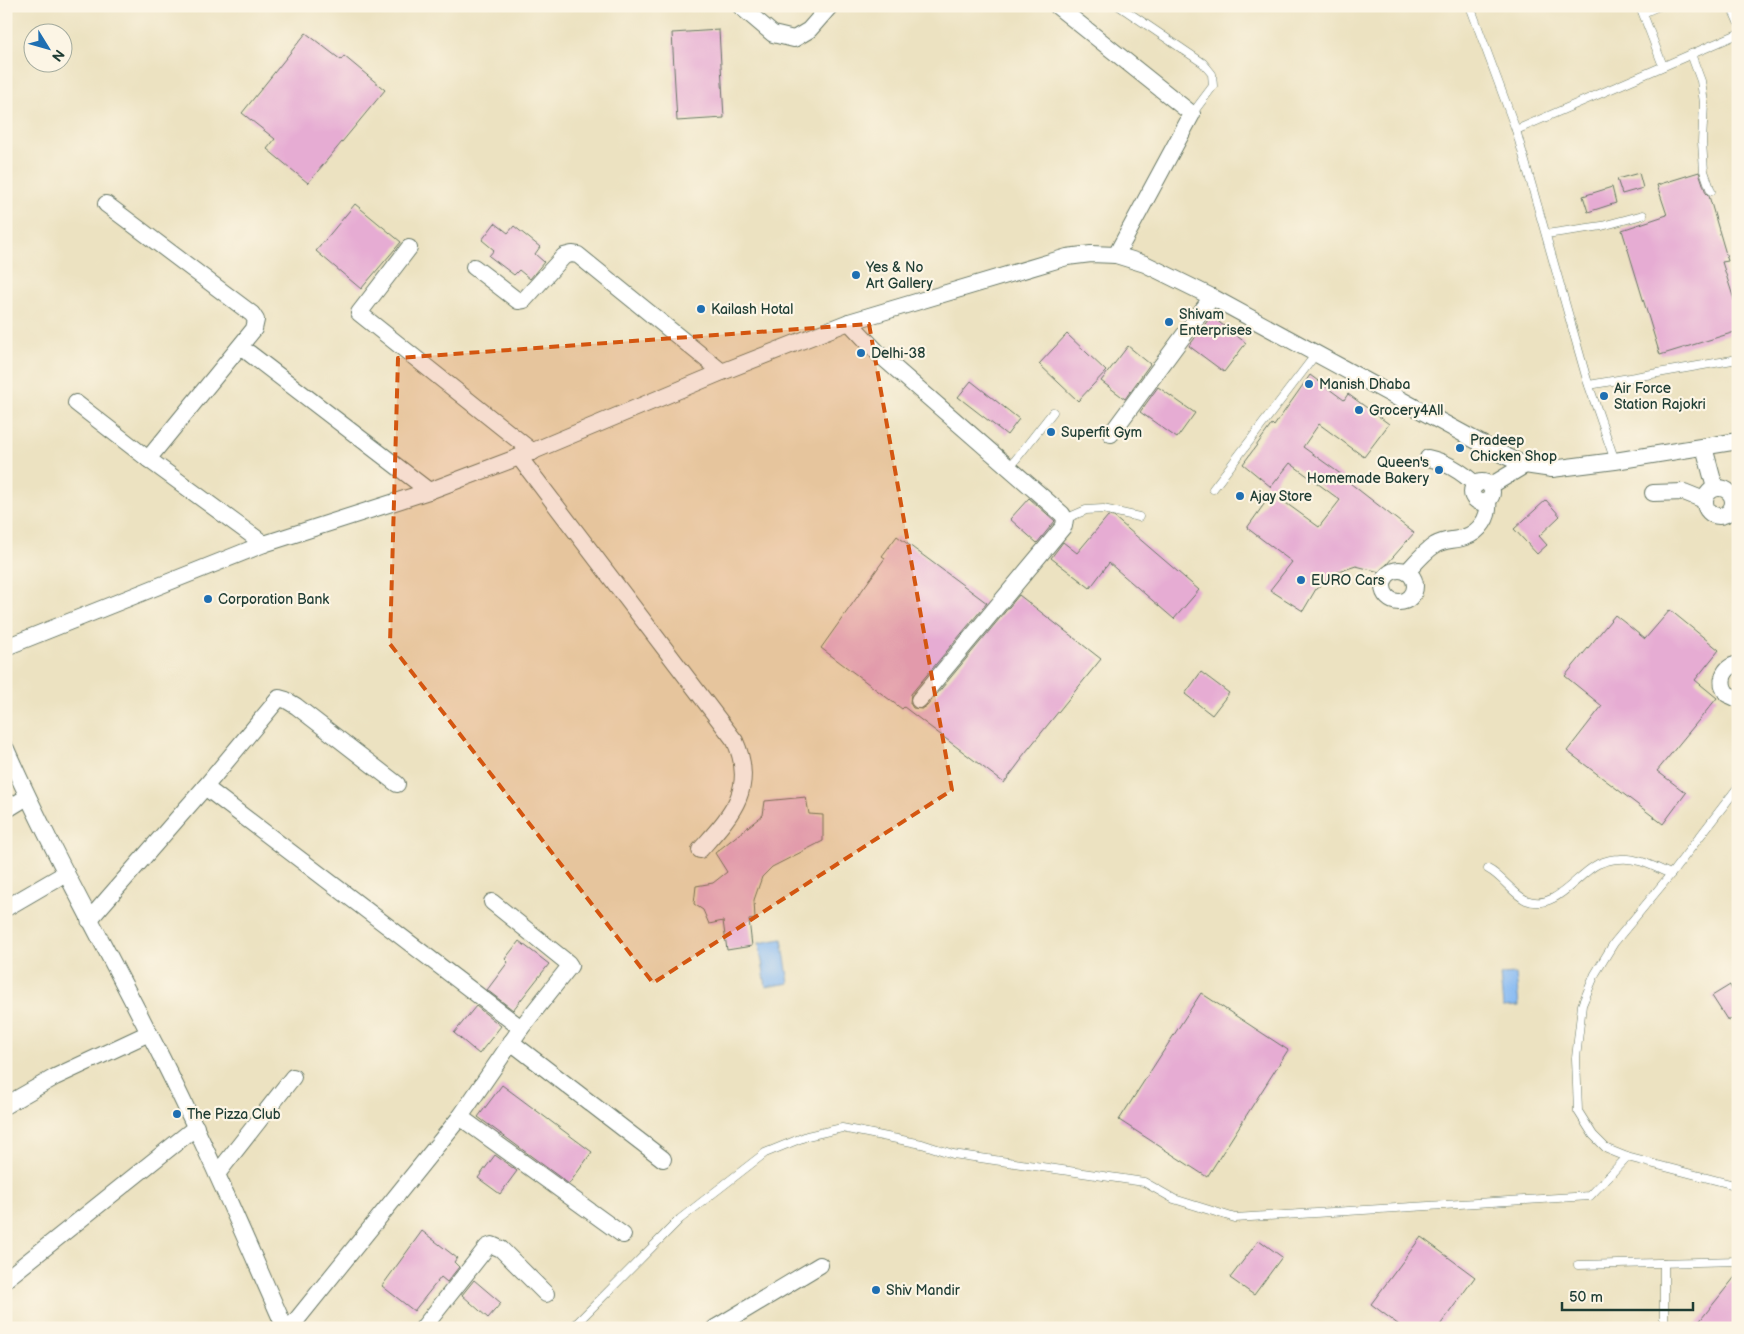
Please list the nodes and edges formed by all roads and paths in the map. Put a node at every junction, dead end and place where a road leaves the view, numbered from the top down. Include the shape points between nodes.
1 (740, 6) edge
2 (830, 6) edge
3 (1057, 6) edge
4 (1119, 6) edge
5 (1470, 6) edge
6 (1659, 6) edge
7 (1731, 6) edge
8 (1641, 10) edge
9 (1738, 22) edge
10 (1738, 34) edge
11 (1691, 54) junction
12 (1663, 66) junction
13 (1192, 114) junction
14 (1516, 130) junction
15 (1711, 191) dead end
16 (106, 204) dead end
17 (1643, 215) dead end
18 (1546, 234) junction
19 (409, 248) dead end
20 (1116, 255) junction
21 (474, 267) dead end
22 (1212, 297) junction
23 (849, 322) junction
24 (249, 353) dead end
25 (1316, 354) junction
26 (1738, 359) edge
27 (722, 372) junction
28 (1588, 384) junction
29 (76, 403) dead end
30 (1053, 412) dead end
31 (1111, 434) dead end
32 (1738, 442) edge
33 (1704, 447) junction
34 (526, 454) junction
35 (1428, 458) dead end
36 (148, 459) junction
37 (1615, 461) junction
38 (1525, 465) junction
39 (1009, 468) junction
40 (1213, 489) dead end
41 (429, 490) junction
42 (1484, 491) junction
43 (1653, 493) dead end
44 (1710, 494) junction
45 (1735, 497) edge
46 (1139, 516) dead end
47 (1065, 519) junction
48 (264, 544) junction
49 (1407, 572) dead end
50 (6, 648) edge
51 (1738, 664) edge
52 (1738, 699) edge
53 (919, 700) dead end
54 (6, 749) edge
55 (397, 784) dead end
56 (1738, 787) edge
57 (205, 788) junction
58 (27, 797) junction
59 (6, 810) edge
60 (700, 850) dead end
61 (1488, 869) dead end
62 (66, 873) junction
63 (1671, 874) junction
64 (492, 902) dead end
65 (6, 908) edge
66 (89, 920) junction
67 (521, 1028) junction
68 (149, 1033) junction
69 (512, 1042) junction
70 (293, 1078) dead end
71 (6, 1104) edge
72 (460, 1117) junction
73 (196, 1127) junction
74 (1626, 1157) junction
75 (663, 1159) dead end
76 (217, 1174) junction
77 (1738, 1186) edge
78 (623, 1235) dead end
79 (1738, 1261) edge
80 (1664, 1263) junction
81 (820, 1265) dead end
82 (1578, 1265) dead end
83 (6, 1279) edge
84 (546, 1294) dead end
85 (285, 1328) edge
86 (290, 1328) edge
87 (423, 1328) edge
88 (572, 1328) edge
89 (715, 1328) edge
90 (1664, 1328) edge

1 - 2 street via 774,34 794,39 809,30
3 - 13 street
4 - 13 lane via 1203,63 1212,74 1213,86
5 - 14 lane
6 - 8 lane
7 - 9 lane
8 - 12 lane
10 - 11 lane
11 - 12 lane
11 - 15 lane via 1704,103 1704,171
12 - 14 lane
13 - 20 street
14 - 18 lane
16 - 36 street via 256,320 254,329
17 - 18 lane via 1602,226
18 - 28 lane
19 - 34 street via 359,313
20 - 22 street via 1145,264
20 - 23 street via 1091,254 1067,258
21 - 27 street via 518,301 524,300 564,256 578,255
22 - 25 street
22 - 31 street
23 - 27 street
23 - 39 street via 880,355
24 - 41 street
25 - 38 street
25 - 40 lane
26 - 28 lane
27 - 34 street
28 - 37 lane
29 - 36 street
30 - 39 lane
32 - 33 street
33 - 37 street
33 - 44 street
34 - 41 street
34 - 60 street via 738,747 741,796 727,820
35 - 42 street via 1448,464
36 - 48 street
37 - 38 street via 1552,470
38 - 42 street
39 - 47 street
41 - 48 street
42 - 49 street via 1488,512 1480,527 1464,538 1436,544
43 - 44 street
44 - 45 street via 1722,487
44 - 45 street via 1704,505 1713,515 1722,516 1730,510
46 - 47 lane via 1103,509 1086,510
47 - 53 street via 1064,526
48 - 50 street
51 - 52 street via 1728,668 1722,683 1727,694
54 - 58 street
55 - 57 street via 296,706 279,698
56 - 63 lane
57 - 66 street
57 - 67 street
58 - 59 street
58 - 62 street
61 - 63 lane via 1518,895 1539,903 1550,900 1597,865 1609,861 1630,859
62 - 65 street
62 - 66 street
63 - 74 lane via 1614,943 1595,974 1582,1005 1576,1058 1578,1111 1593,1135 1607,1148
64 - 67 street via 570,966
66 - 68 street
67 - 69 street
68 - 71 street
68 - 73 street
69 - 72 street
69 - 75 street
70 - 76 street
72 - 78 street
72 - 86 street
73 - 76 street
73 - 83 street
74 - 77 lane
74 - 88 lane via 1590,1196 1235,1218 1174,1200 1144,1182 953,1154 922,1144 842,1128 807,1136 766,1154 680,1219
76 - 85 street
79 - 80 lane
80 - 82 lane
80 - 90 lane
81 - 89 street
84 - 87 street via 501,1249 492,1245 487,1247

